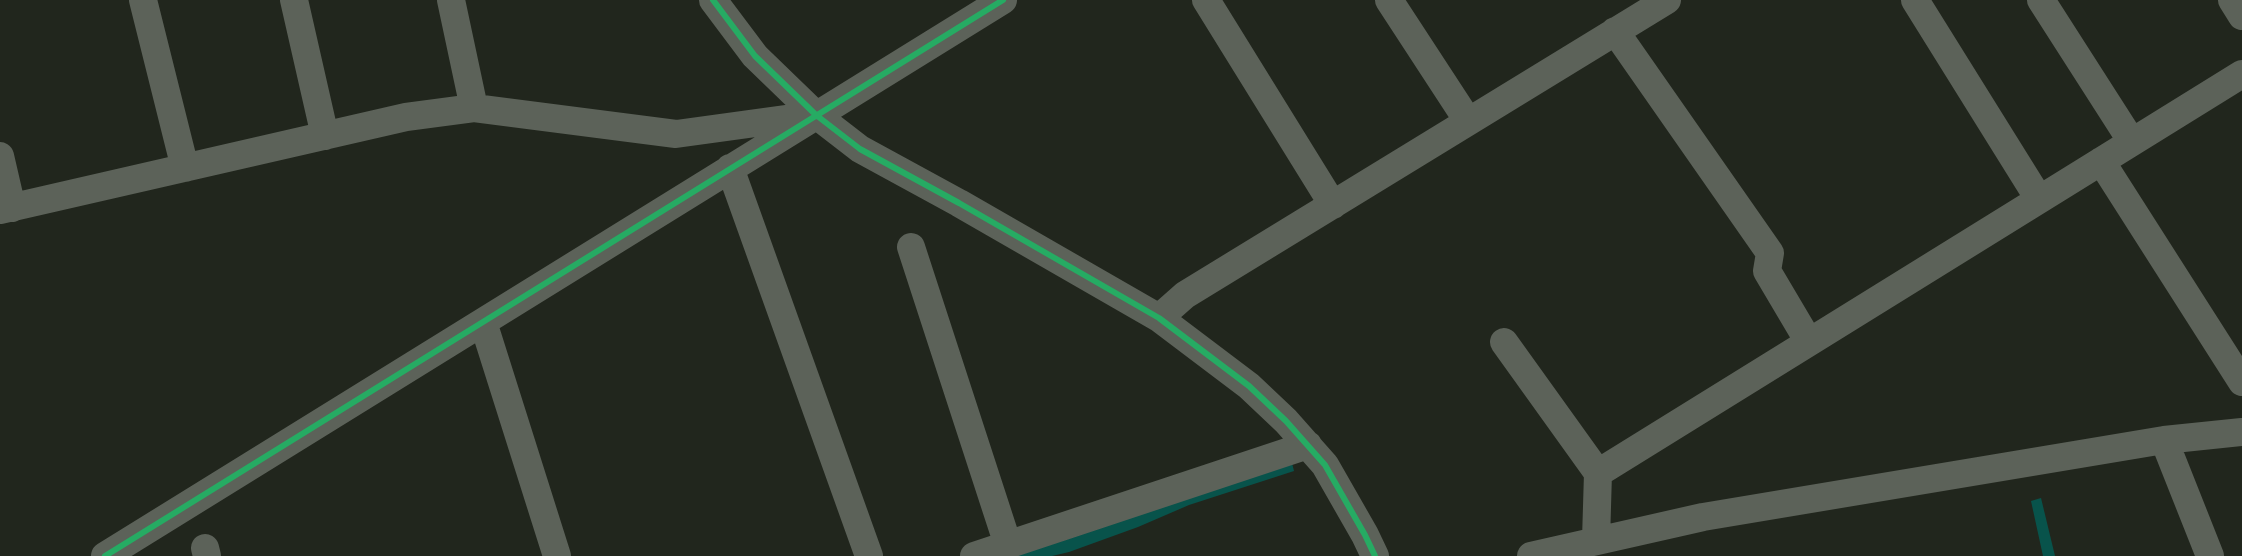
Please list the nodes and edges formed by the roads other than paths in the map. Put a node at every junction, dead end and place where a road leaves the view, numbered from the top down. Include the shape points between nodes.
1 (143, 0) edge
2 (294, 0) edge
3 (451, 0) edge
4 (713, 0) edge
5 (1206, 0) edge
6 (1389, 0) edge
7 (1667, 0) edge
8 (1915, 0) edge
9 (2041, 0) edge
10 (2232, 0) edge
11 (1000, 1) edge
12 (2242, 16) edge
13 (1615, 32) junction
14 (2242, 74) edge
15 (474, 108) junction
16 (816, 115) junction
17 (1468, 121) junction
18 (325, 136) junction
19 (2132, 142) junction
20 (0, 156) edge
21 (2101, 161) junction
22 (184, 168) junction
23 (730, 168) junction
24 (2039, 199) junction
25 (1333, 205) junction
26 (6, 209) edge
27 (911, 248) dead end
28 (1158, 318) junction
29 (483, 322) junction
30 (1504, 342) dead end
31 (1809, 342) junction
32 (2242, 382) edge
33 (2242, 432) edge
34 (2164, 440) junction
35 (1308, 445) junction
36 (1598, 472) junction
37 (1596, 540) junction
38 (1008, 545) junction
39 (2207, 549) edge
40 (105, 556) edge
41 (557, 556) edge
42 (869, 556) edge
43 (974, 556) edge
44 (1375, 556) edge
45 (1531, 556) edge

1 - 22 street
2 - 18 street
3 - 15 street
4 - 16 street via 755,56
5 - 25 street
6 - 17 street
7 - 13 street
8 - 24 street
9 - 19 street
10 - 12 street
11 - 16 street
13 - 17 street
13 - 31 street via 1770,253 1767,271
14 - 19 street
15 - 16 street via 676,134
15 - 18 street via 406,117
16 - 23 street
16 - 28 street via 860,149
17 - 25 street
18 - 22 street
19 - 21 street
20 - 26 street
21 - 24 street
21 - 32 street
22 - 26 street
23 - 29 street
23 - 42 street
24 - 31 street
25 - 28 street via 1185,295
27 - 38 street
28 - 35 street via 1249,386
29 - 40 street
29 - 41 street
30 - 36 street
31 - 36 street
33 - 34 street
34 - 37 street via 1703,517
34 - 39 street
35 - 38 street
35 - 44 street via 1325,465
36 - 37 street
37 - 45 street
38 - 43 street

